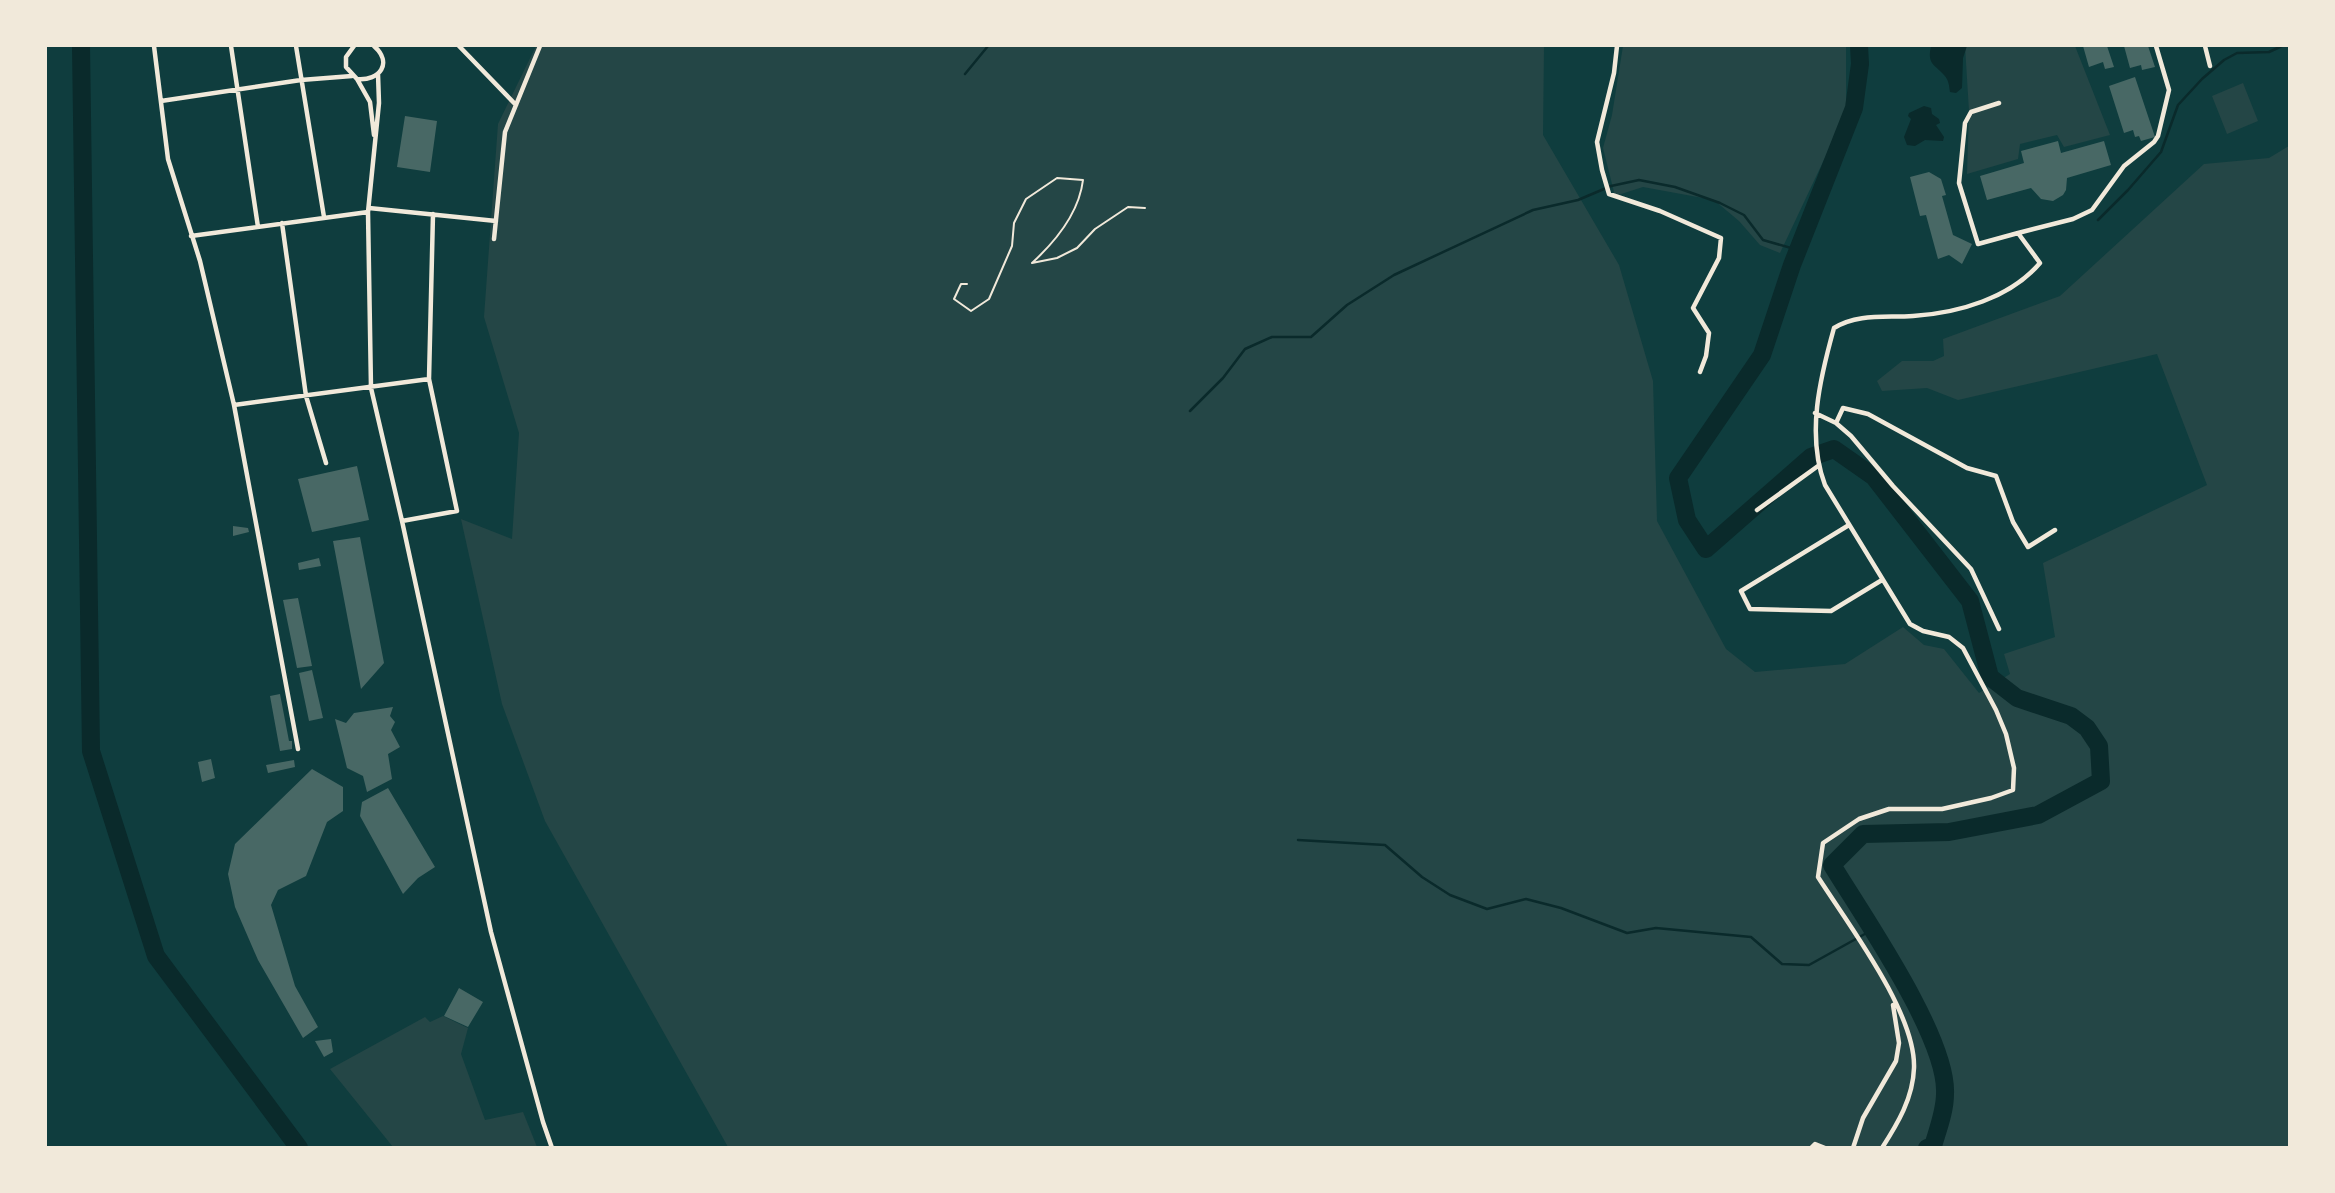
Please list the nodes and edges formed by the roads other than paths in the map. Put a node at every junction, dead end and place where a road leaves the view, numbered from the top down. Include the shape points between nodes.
1 (154, 46) edge
2 (231, 46) edge
3 (296, 46) edge
4 (346, 46) edge
5 (354, 46) edge
6 (374, 46) edge
7 (458, 46) edge
8 (540, 46) edge
9 (1616, 46) edge
10 (2156, 46) edge
11 (2205, 46) edge
12 (347, 52) junction
13 (2210, 66) dead end
14 (379, 74) junction
15 (354, 78) junction
16 (301, 80) junction
17 (238, 90) junction
18 (160, 101) junction
19 (1999, 103) dead end
20 (516, 105) junction
21 (374, 143) junction
22 (368, 210) junction
23 (433, 214) junction
24 (324, 217) junction
25 (496, 221) junction
26 (282, 223) junction
27 (258, 227) junction
28 (2018, 233) junction
29 (191, 236) junction
30 (494, 239) dead end
31 (1700, 372) dead end
32 (429, 379) junction
33 (371, 388) junction
34 (306, 396) junction
35 (234, 405) junction
36 (1815, 413) junction
37 (1836, 423) junction
38 (326, 463) dead end
39 (1818, 466) junction
40 (1757, 510) dead end
41 (402, 521) junction
42 (1849, 525) junction
43 (2055, 530) dead end
44 (1882, 580) junction
45 (2000, 629) dead end
46 (298, 749) dead end
47 (1890, 994) junction
48 (552, 1147) edge
49 (1811, 1147) edge
50 (1825, 1147) edge
51 (1853, 1147) edge
52 (1882, 1147) edge

1 - 18 street
2 - 17 street
3 - 16 street
4 - 12 street
5 - 12 street
6 - 14 street via 383,57
7 - 20 street
8 - 20 street
9 - 31 street via 1597,142 1609,194 1721,238 1719,258 1693,308 1709,333
10 - 28 street via 2169,90 2154,142 2124,166 2092,210
11 - 13 street
12 - 15 street via 346,67
14 - 15 street via 368,80
14 - 21 street
15 - 16 street
15 - 21 street via 370,102
16 - 17 street
16 - 24 street
17 - 18 street
17 - 27 street
18 - 29 street via 168,159
19 - 28 street via 1971,112 1965,123 1959,183 1978,244
20 - 25 street via 505,132
21 - 22 street
22 - 23 street
22 - 24 street
22 - 33 street
23 - 25 street
23 - 32 street
24 - 26 street
25 - 30 street
26 - 27 street
26 - 34 street
27 - 29 street
28 - 36 street via 2040,263 2028,277 1992,299 1915,316 1862,317 1834,328
29 - 35 street
32 - 33 street
32 - 41 street via 457,511
33 - 34 street
33 - 41 street
34 - 35 street
34 - 38 street
35 - 46 street
36 - 37 street
36 - 39 street
37 - 43 street via 1843,408 1868,414 1967,468 1996,476 2004,503 2028,547
37 - 45 street via 1970,569
39 - 40 street
39 - 42 street
41 - 48 street via 491,932
42 - 44 street
42 - 44 street via 1741,592 1750,609 1831,611
44 - 47 street via 1910,624 1950,637 1963,648 1996,710 2014,768 2013,790 1942,809 1889,809 1859,819 1823,843 1818,877 1880,971
47 - 51 street via 1899,1043 1896,1061 1863,1118
47 - 52 street via 1912,1043 1914,1067 1904,1113
49 - 50 street

